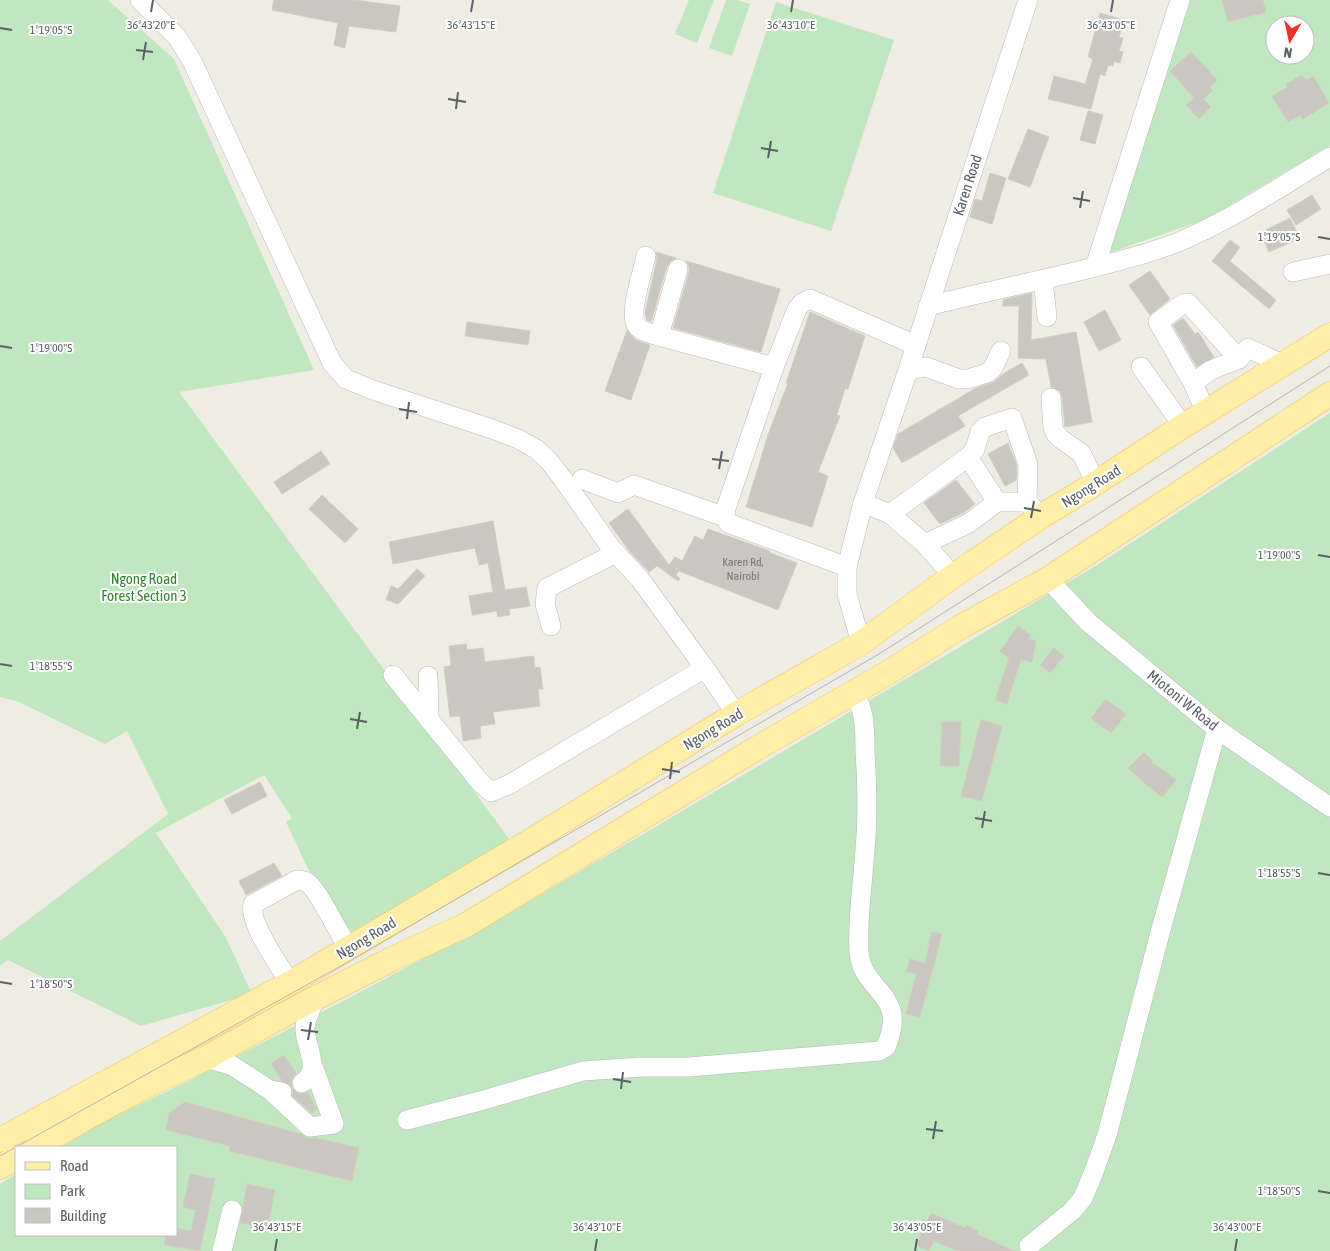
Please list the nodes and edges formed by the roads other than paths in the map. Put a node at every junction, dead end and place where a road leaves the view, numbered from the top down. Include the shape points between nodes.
1 (140, 0) edge
2 (1028, 0) edge
3 (1180, 0) edge
4 (1330, 157) edge
5 (646, 256) dead end
6 (1330, 264) edge
7 (1095, 267) junction
8 (678, 269) dead end
9 (1293, 272) dead end
10 (1043, 280) junction
11 (928, 306) junction
12 (1047, 317) dead end
13 (1330, 335) edge
14 (659, 336) junction
15 (916, 346) junction
16 (1001, 351) dead end
17 (1239, 358) junction
18 (1284, 365) junction
19 (774, 367) junction
20 (1141, 367) dead end
21 (908, 370) junction
22 (1193, 384) junction
23 (1330, 394) edge
24 (1051, 398) dead end
25 (1206, 413) junction
26 (1183, 426) junction
27 (968, 457) junction
28 (582, 479) dead end
29 (1096, 483) junction
30 (997, 502) junction
31 (863, 503) junction
32 (1034, 509) junction
33 (890, 514) junction
34 (725, 517) junction
35 (925, 544) junction
36 (616, 553) junction
37 (847, 567) junction
38 (952, 576) junction
39 (1048, 579) junction
40 (551, 626) dead end
41 (861, 643) junction
42 (705, 668) junction
43 (393, 675) dead end
44 (428, 676) dead end
45 (856, 691) junction
46 (736, 714) junction
47 (429, 718) junction
48 (1218, 729) junction
49 (1330, 807) edge
50 (532, 840) junction
51 (558, 870) junction
52 (348, 948) junction
53 (290, 983) junction
54 (315, 999) junction
55 (206, 1058) junction
56 (313, 1066) junction
57 (287, 1088) junction
58 (407, 1120) dead end
59 (0, 1140) edge
60 (37, 1146) edge
61 (15, 1159) edge
62 (0, 1167) edge
63 (232, 1210) dead end
64 (1029, 1246) dead end
65 (222, 1251) edge

1 - 36 street via 177,37 192,61 332,363 346,379 492,429 536,449 563,479
2 - 11 street, Karen Road
3 - 7 street
4 - 7 street via 1218,223 1178,242 1144,255
5 - 14 street via 634,318 635,324 643,331
6 - 9 street
7 - 10 street
8 - 14 street
10 - 11 street
10 - 12 street
11 - 15 street, Karen Road
13 - 18 main road, Ngong Road
14 - 19 street
15 - 19 street via 810,299 796,309
15 - 21 street, Karen Road
16 - 21 street via 993,368 968,380 926,367
17 - 18 street via 1248,348
17 - 22 street via 1211,370
17 - 22 street via 1188,303 1184,303 1158,322
18 - 25 main road, Ngong Road
19 - 34 street
20 - 26 street
21 - 31 street, Karen Road
22 - 25 street
23 - 39 main road, Ngong Road
24 - 29 street via 1056,434 1081,453
25 - 26 main road, Ngong Road
26 - 29 main road, Ngong Road
27 - 30 street
27 - 32 street via 977,445 980,432 1012,418 1028,464
27 - 33 street
28 - 34 street via 618,492 634,486
29 - 32 main road, Ngong Road
30 - 32 street
30 - 35 street via 969,523
31 - 33 street
31 - 37 street, Karen Road
32 - 38 main road, Ngong Road
33 - 35 street
34 - 37 street via 728,523
35 - 38 street
36 - 40 street via 547,588 545,604
36 - 42 street via 640,579
37 - 41 street, Karen Road via 847,594
38 - 41 main road, Ngong Road
39 - 45 main road, Ngong Road via 962,626
39 - 48 street, Miotoni W Road via 1088,622
41 - 46 main road, Ngong Road
42 - 46 street
42 - 47 street via 510,784 491,792
43 - 47 street
44 - 47 street
45 - 51 main road, Ngong Road
45 - 58 street via 864,718 867,784 860,962 892,1012 886,1048 736,1064 582,1071
46 - 50 main road, Ngong Road
48 - 49 street, Miotoni W Road
48 - 64 street via 1107,1135 1093,1174 1083,1198 1072,1211
50 - 51 main road via 531,853 536,862 543,868
50 - 52 main road, Ngong Road
51 - 54 main road, Ngong Road via 466,925
52 - 53 main road, Ngong Road
52 - 53 street via 317,895 302,880 253,904 253,916 260,931
53 - 59 main road, Ngong Road
54 - 55 main road, Ngong Road
54 - 56 street via 305,1028
55 - 57 street
55 - 60 main road, Ngong Road via 152,1083
56 - 57 street via 306,1081
56 - 57 street via 334,1124 310,1127
61 - 62 main road
63 - 65 street

